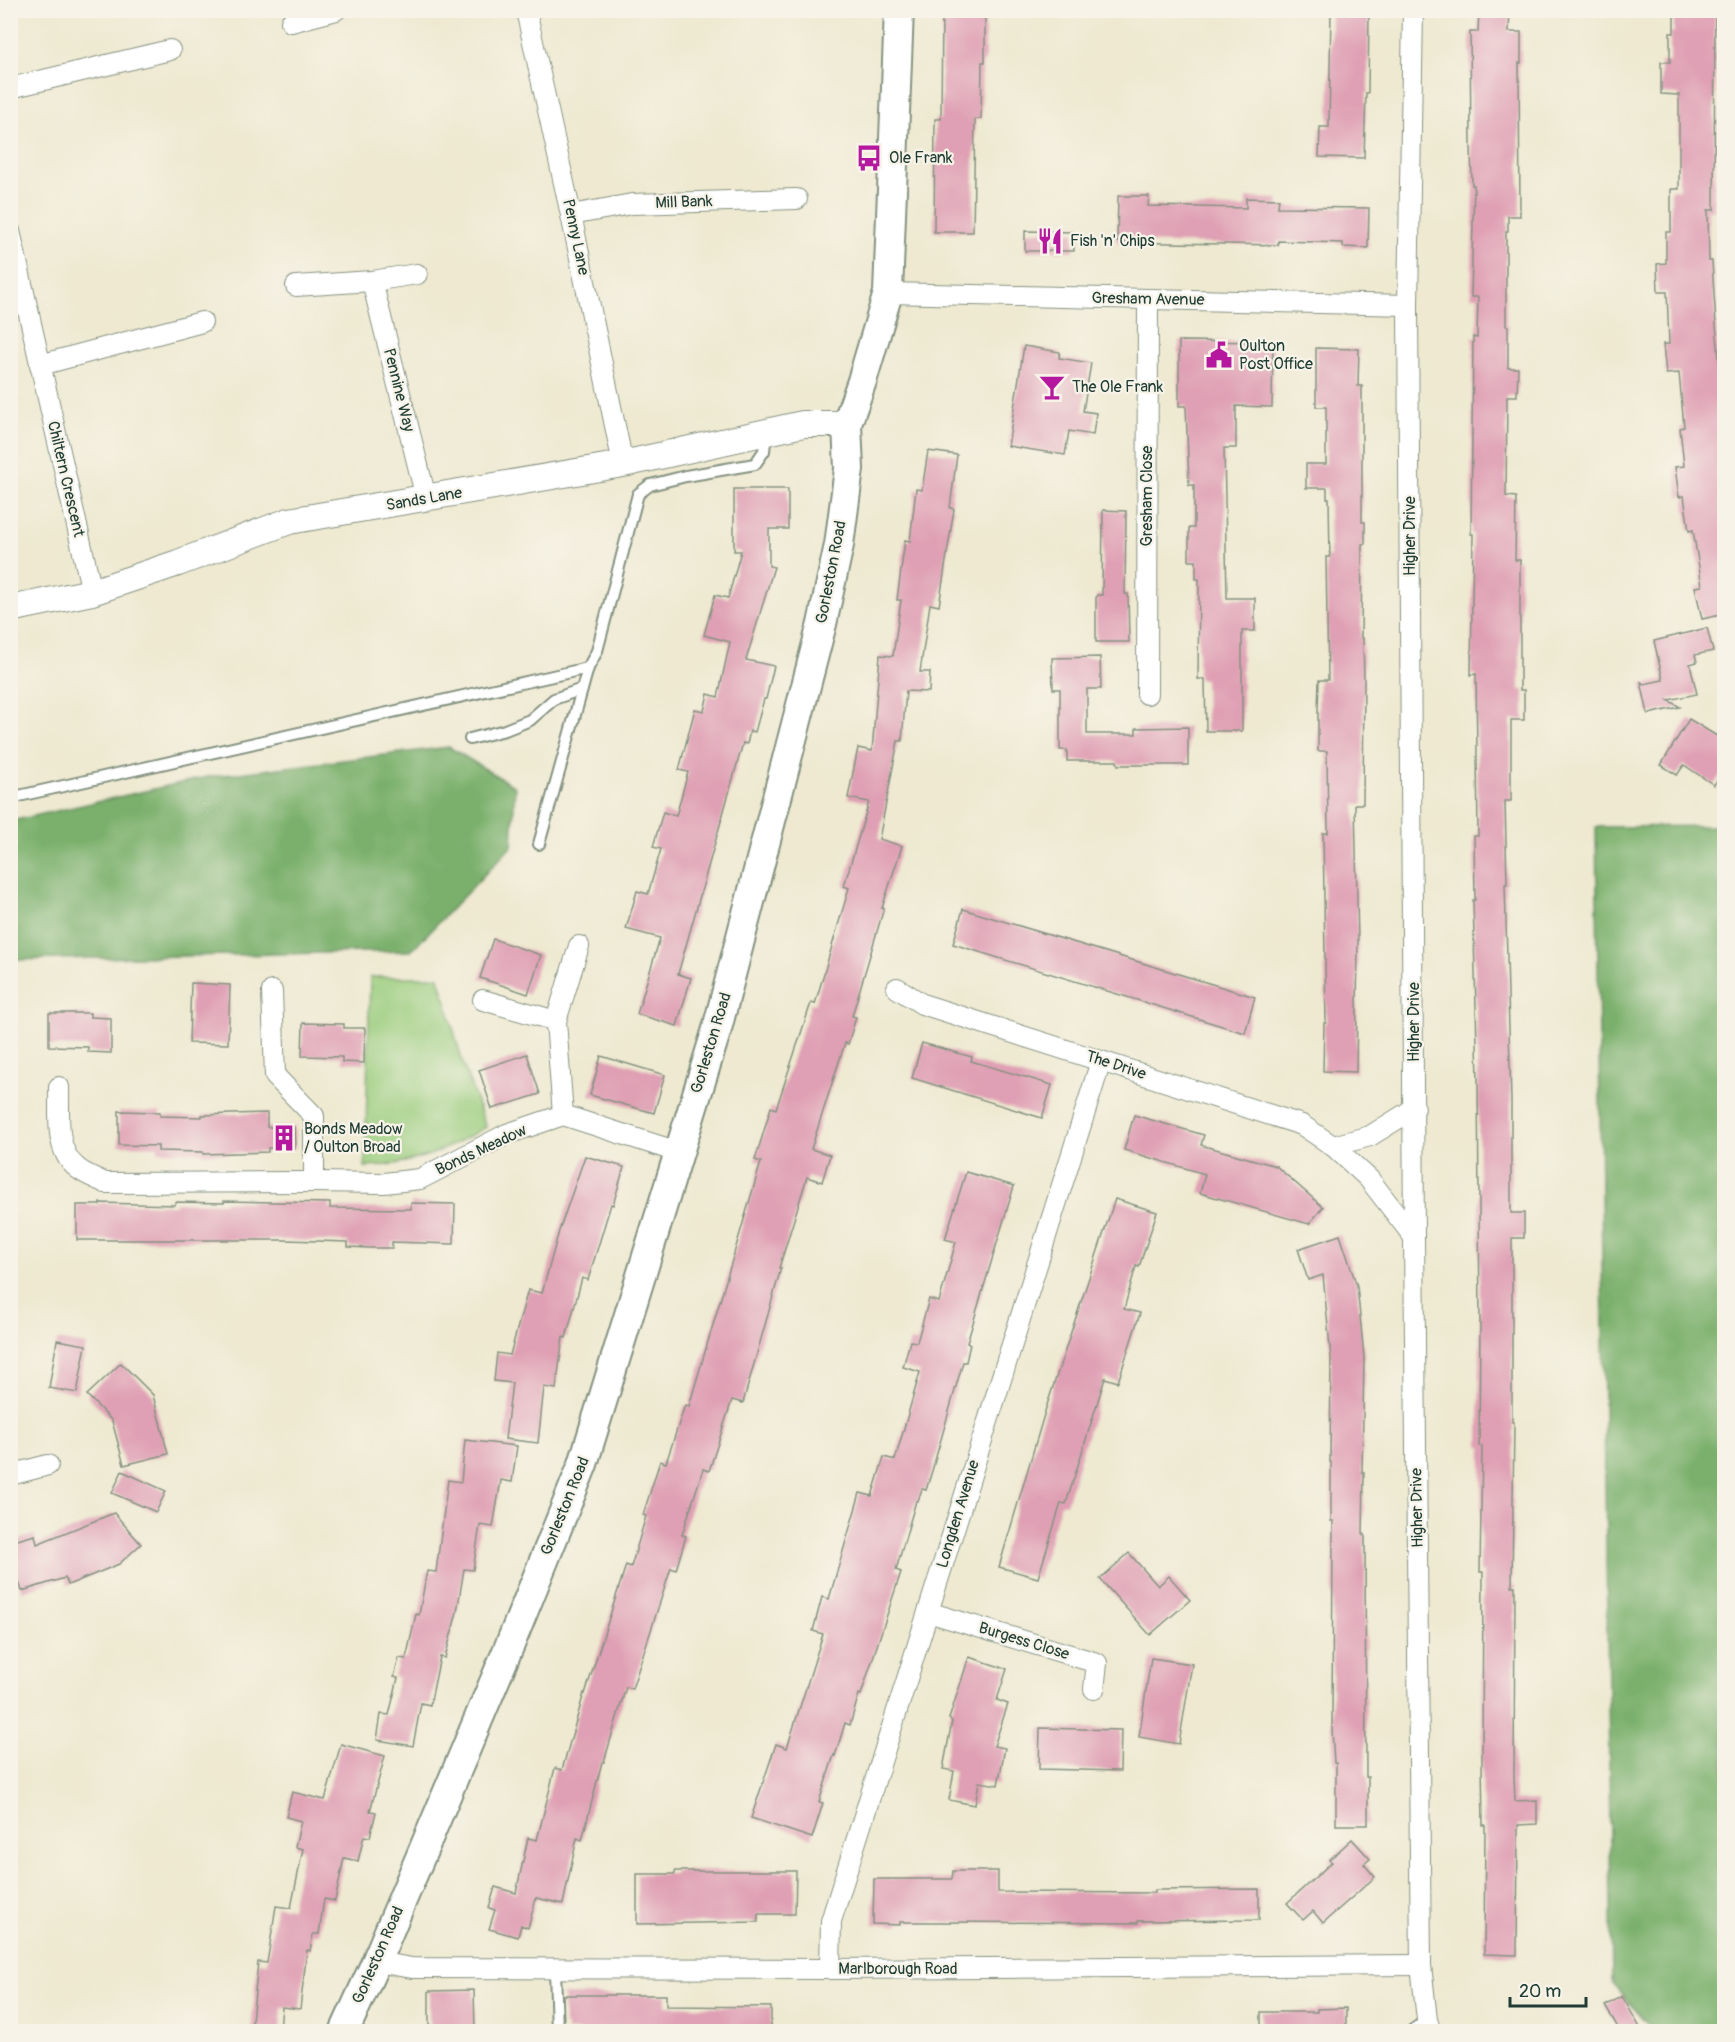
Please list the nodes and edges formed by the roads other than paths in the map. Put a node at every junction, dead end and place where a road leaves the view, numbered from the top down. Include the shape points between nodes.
1 (336, 10) edge
2 (526, 10) edge
3 (899, 10) edge
4 (1413, 10) edge
5 (291, 22) dead end
6 (170, 50) dead end
7 (10, 88) edge
8 (797, 199) dead end
9 (571, 215) junction
10 (10, 231) edge
11 (417, 274) dead end
12 (372, 281) junction
13 (296, 286) dead end
14 (888, 293) junction
15 (1148, 299) junction
16 (1408, 304) junction
17 (202, 322) dead end
18 (40, 365) junction
19 (847, 424) junction
20 (766, 432) junction
21 (623, 464) junction
22 (426, 498) junction
23 (92, 592) junction
24 (10, 609) edge
25 (588, 668) junction
26 (582, 688) junction
27 (1147, 694) dead end
28 (470, 739) dead end
29 (10, 798) edge
30 (539, 844) dead end
31 (579, 946) dead end
32 (897, 988) dead end
33 (272, 991) dead end
34 (483, 1000) dead end
35 (556, 1021) junction
36 (1101, 1061) junction
37 (59, 1087) dead end
38 (1415, 1108) junction
39 (563, 1115) junction
40 (1333, 1146) junction
41 (678, 1152) junction
42 (314, 1182) junction
43 (1414, 1237) junction
44 (48, 1465) dead end
45 (10, 1475) edge
46 (928, 1612) junction
47 (1094, 1689) dead end
48 (376, 1962) junction
49 (1421, 1965) junction
50 (555, 1968) junction
51 (830, 1969) junction
52 (1429, 2026) edge
53 (344, 2031) edge
54 (557, 2031) edge
55 (1410, 2031) edge

1 - 5 street
2 - 9 street, Penny Lane
3 - 14 main road, Gorleston Road
4 - 16 street, Higher Drive
6 - 7 street
8 - 9 street, Mill Bank via 632,204
9 - 21 street, Penny Lane
10 - 18 street, Chiltern Crescent
11 - 12 street
12 - 13 street
12 - 22 street, Pennine Way
14 - 15 street, Gresham Avenue
14 - 19 main road, Gorleston Road
15 - 16 street, Gresham Avenue
15 - 27 street, Gresham Close
16 - 38 street, Higher Drive
17 - 18 street
18 - 23 street, Chiltern Crescent
19 - 20 street, Sands Lane via 803,424
19 - 41 main road, Gorleston Road via 847,480 839,544 822,624 717,1029
20 - 21 street, Sands Lane
20 - 25 lane via 764,451 756,464 668,480 650,485 638,494 597,651
21 - 22 street, Sands Lane
22 - 23 street, Sands Lane via 289,521
23 - 24 street, Sands Lane
25 - 26 lane
25 - 29 lane
26 - 28 lane via 554,699 530,720
26 - 30 lane
31 - 35 street
32 - 36 street, The Drive via 922,1004
33 - 42 street via 275,1076 314,1116
34 - 35 street
35 - 39 street
36 - 40 street, The Drive via 1302,1125
36 - 46 street, Longden Avenue
37 - 42 street, Bonds Meadow via 64,1151 75,1167 105,1183
38 - 40 street via 1370,1136
38 - 43 street, Higher Drive
39 - 41 street
39 - 42 street, Bonds Meadow via 507,1134 420,1179
40 - 43 street, The Drive via 1369,1179
41 - 48 main road, Gorleston Road via 583,1464
43 - 49 street, Higher Drive
44 - 45 street
46 - 47 street, Burgess Close via 1097,1663
46 - 51 street, Longden Avenue via 831,1921
48 - 50 street, Marlborough Road via 412,1968
48 - 53 main road, Gorleston Road
49 - 51 street, Marlborough Road
49 - 52 street, Higher Drive
50 - 51 street, Marlborough Road
50 - 54 lane
52 - 55 lane

